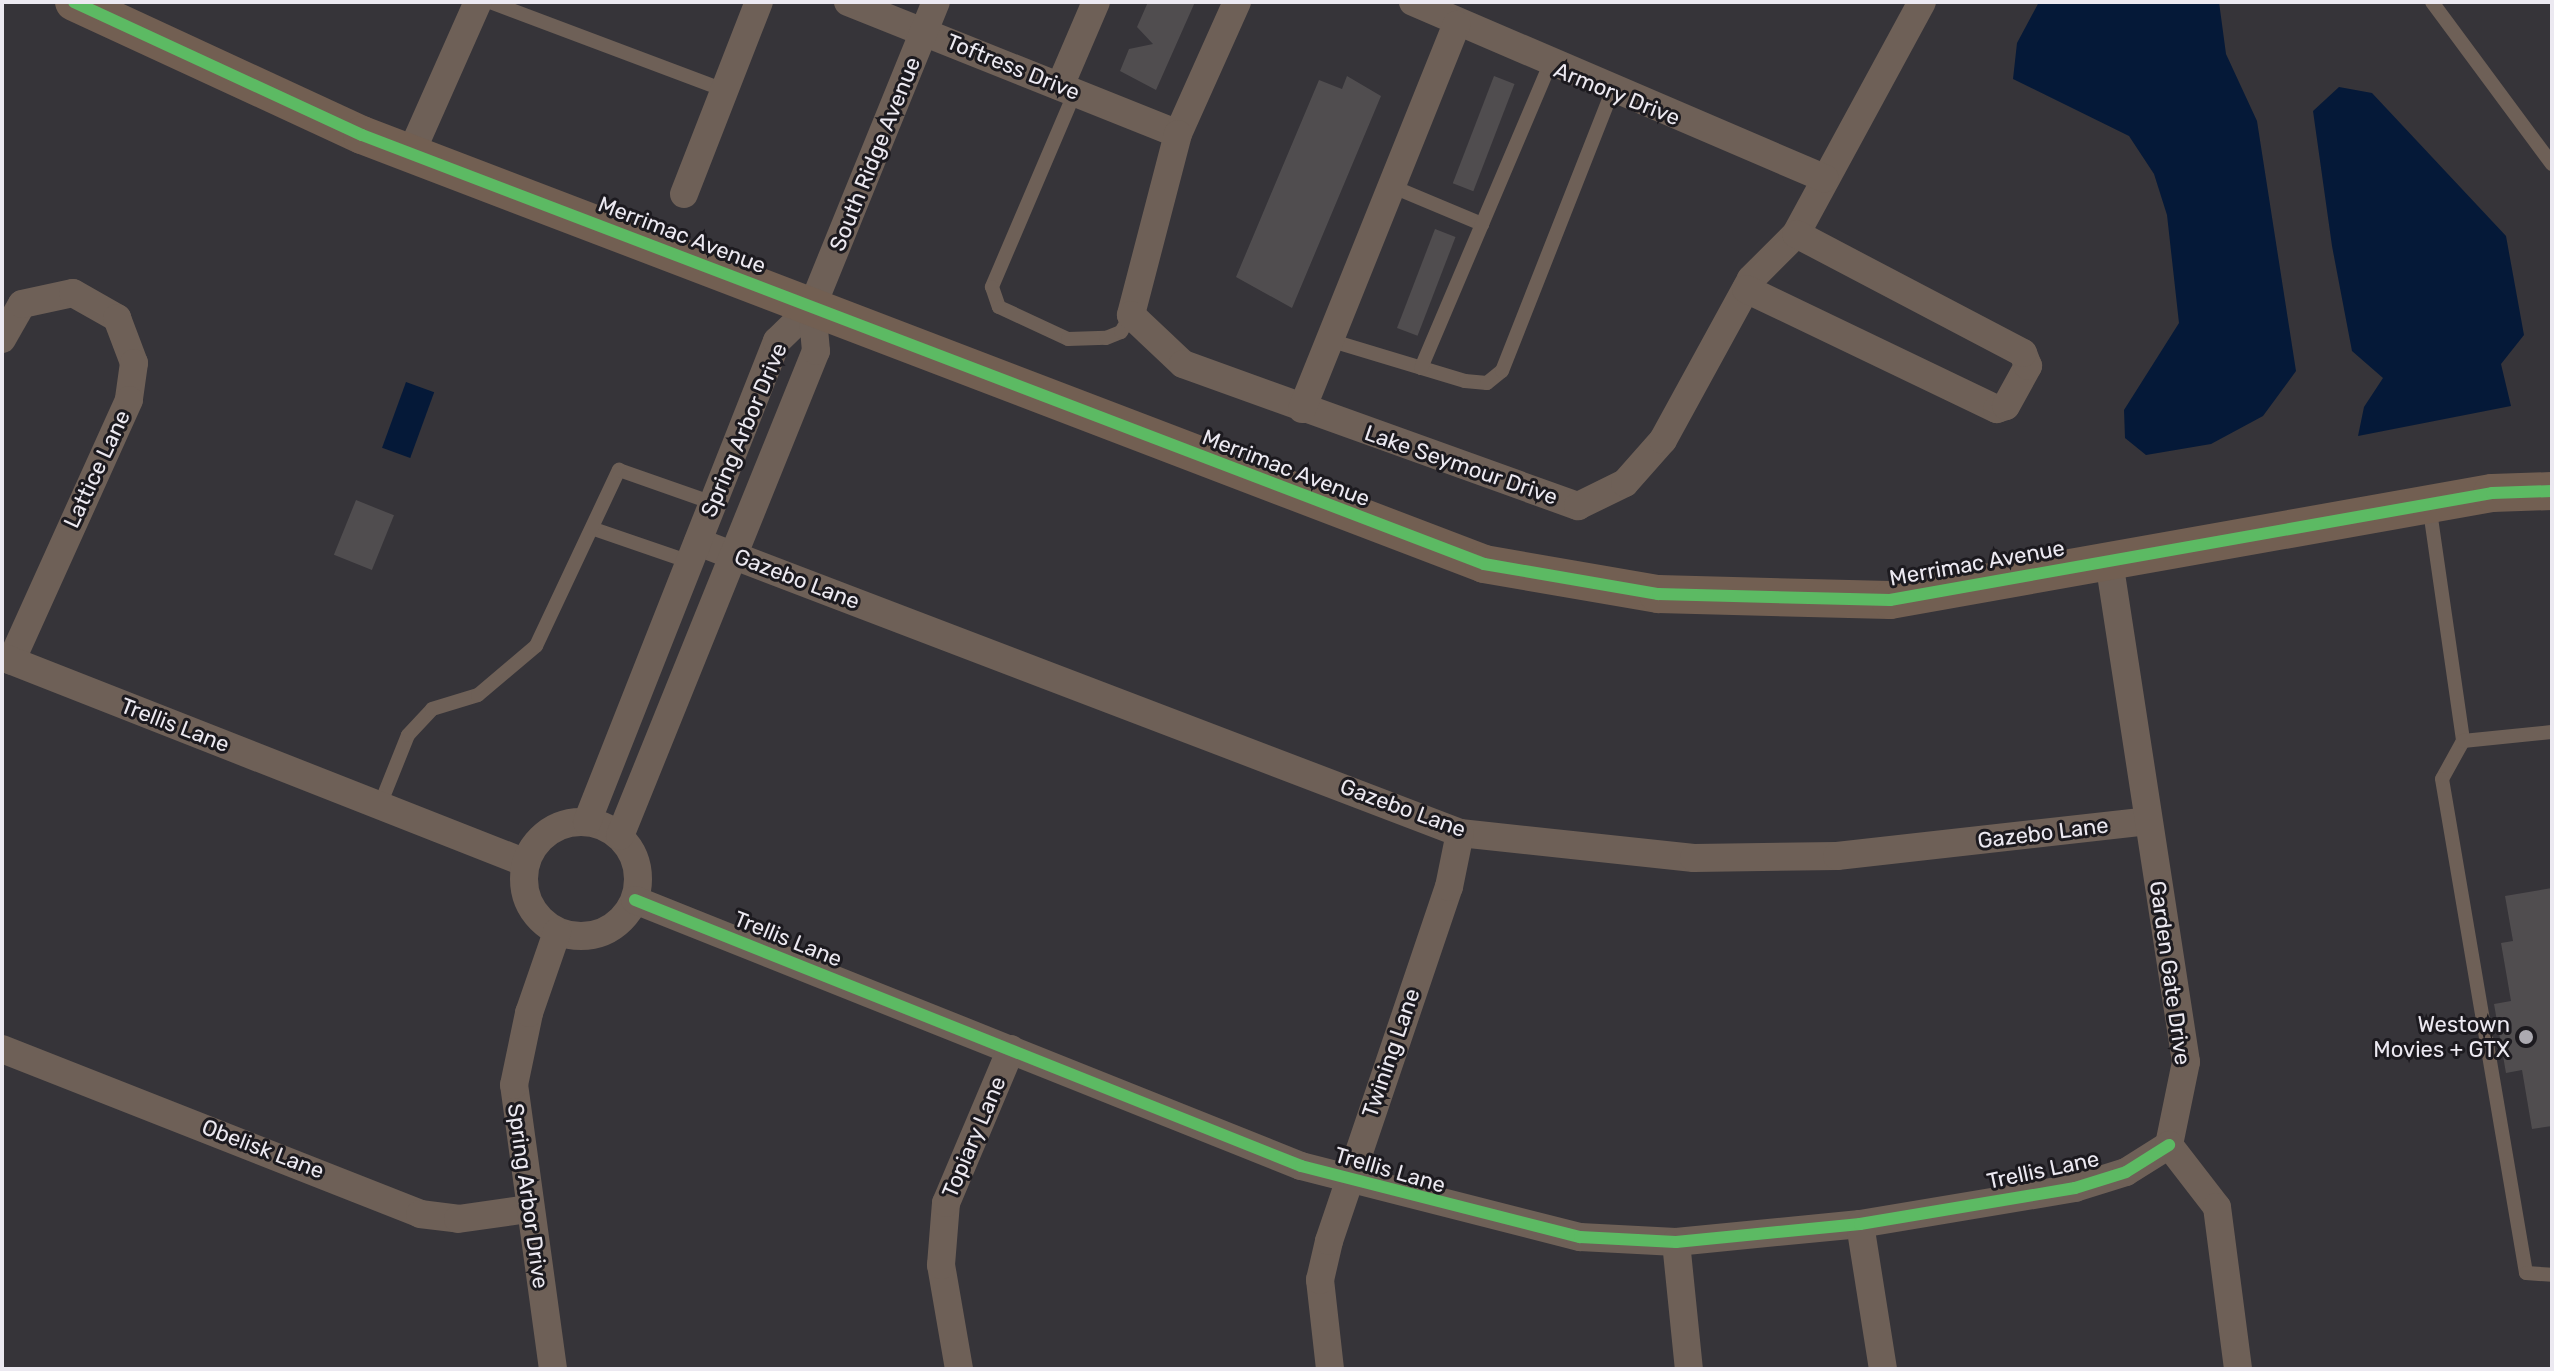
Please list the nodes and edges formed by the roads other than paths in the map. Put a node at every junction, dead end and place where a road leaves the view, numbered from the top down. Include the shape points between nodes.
1 (74, 2) edge
2 (478, 2) edge
3 (490, 2) edge
4 (759, 2) edge
5 (848, 2) edge
6 (936, 2) edge
7 (1096, 2) edge
8 (1237, 2) edge
9 (1413, 2) edge
10 (1922, 2) edge
11 (2432, 2) edge
12 (1456, 25) junction
13 (925, 31) junction
14 (1549, 66) junction
15 (1068, 89) junction
16 (729, 92) junction
17 (1612, 92) junction
18 (1178, 134) junction
19 (411, 153) junction
20 (2552, 164) edge
21 (1825, 179) junction
22 (1391, 186) junction
23 (684, 194) dead end
24 (1482, 224) junction
25 (1796, 234) junction
26 (1746, 289) junction
27 (812, 307) junction
28 (1131, 315) junction
29 (2, 339) edge
30 (1329, 340) junction
31 (1421, 368) junction
32 (1302, 409) junction
33 (2552, 491) edge
34 (713, 503) junction
35 (2429, 504) junction
36 (594, 529) junction
37 (694, 552) junction
38 (737, 555) junction
39 (2109, 561) junction
40 (6, 659) edge
41 (2552, 732) edge
42 (2463, 741) junction
43 (380, 805) junction
44 (2148, 821) junction
45 (587, 822) junction
46 (1460, 833) junction
47 (620, 836) junction
48 (526, 863) junction
49 (635, 900) junction
50 (557, 932) junction
51 (2, 1049) edge
52 (1011, 1049) junction
53 (2169, 1145) junction
54 (1347, 1178) junction
55 (528, 1209) junction
56 (1860, 1224) junction
57 (1676, 1242) junction
58 (2552, 1275) edge
59 (553, 1369) edge
60 (959, 1369) edge
61 (1330, 1369) edge
62 (1689, 1369) edge
63 (1883, 1369) edge
64 (2238, 1369) edge

1 - 19 street, Merrimac Avenue
2 - 19 street
3 - 16 lane
4 - 16 street
5 - 13 street, Toftress Drive
6 - 13 street, South Ridge Avenue
7 - 15 street
8 - 18 street
9 - 12 street, Armory Drive
10 - 21 street, Lake Seymour Drive
11 - 20 lane
12 - 14 street, Armory Drive
12 - 22 street
13 - 15 street, Toftress Drive
13 - 27 street, South Ridge Avenue
14 - 17 street, Armory Drive
14 - 24 lane
15 - 18 street, Toftress Drive
15 - 28 lane via 992,287 999,307 1068,339 1106,338 1121,332
16 - 23 street
17 - 21 street, Armory Drive
17 - 31 lane via 1502,371 1487,383
18 - 28 street
19 - 27 street, Merrimac Avenue
21 - 25 street, Lake Seymour Drive
22 - 24 lane
22 - 30 street
24 - 31 lane
25 - 26 street, Lake Seymour Drive
25 - 26 street via 2023,353 2028,366 2006,406 1997,409
26 - 32 street, Lake Seymour Drive via 1663,440 1625,483 1578,506
27 - 34 street, Spring Arbor Drive via 777,341
27 - 38 street, Spring Arbor Drive via 816,351
27 - 39 street, Merrimac Avenue via 1484,564 1658,594 1890,600
28 - 32 street, Lake Seymour Drive via 1183,364
29 - 40 street, Lattice Lane via 22,304 73,293 117,318 134,363 129,400
30 - 31 lane
30 - 32 street
33 - 35 street, Merrimac Avenue
34 - 36 lane via 619,470
34 - 37 street, Spring Arbor Drive
35 - 39 street, Merrimac Avenue
35 - 42 lane
36 - 37 lane
36 - 43 lane via 536,646 478,695 432,709 408,735
37 - 38 street, Gazebo Lane
37 - 45 street, Spring Arbor Drive
38 - 46 street, Gazebo Lane
38 - 47 street, Spring Arbor Drive
39 - 44 street, Garden Gate Drive
40 - 43 street, Trellis Lane
41 - 42 lane
42 - 58 lane via 2442,779 2526,1273
43 - 48 street, Trellis Lane
44 - 46 street, Gazebo Lane via 1837,856 1694,858
44 - 53 street, Garden Gate Drive via 2186,1062
45 - 47 street
45 - 48 street via 543,836
46 - 54 street, Twining Lane via 1449,887
47 - 49 street via 638,866
48 - 50 street via 533,911
49 - 50 street via 612,929 585,937
49 - 52 street, Trellis Lane
50 - 55 street, Spring Arbor Drive via 529,1013 514,1085
51 - 55 street, Obelisk Lane via 420,1214 458,1219
52 - 54 street, Trellis Lane via 1301,1166
52 - 60 street, Topiary Lane via 946,1203 941,1265
53 - 56 street, Trellis Lane via 2126,1172 2075,1188
53 - 64 street via 2217,1207
54 - 57 street, Trellis Lane via 1539,1229
54 - 61 street, Twining Lane via 1320,1280
55 - 59 street, Spring Arbor Drive
56 - 57 street, Trellis Lane
56 - 63 street
57 - 62 street

